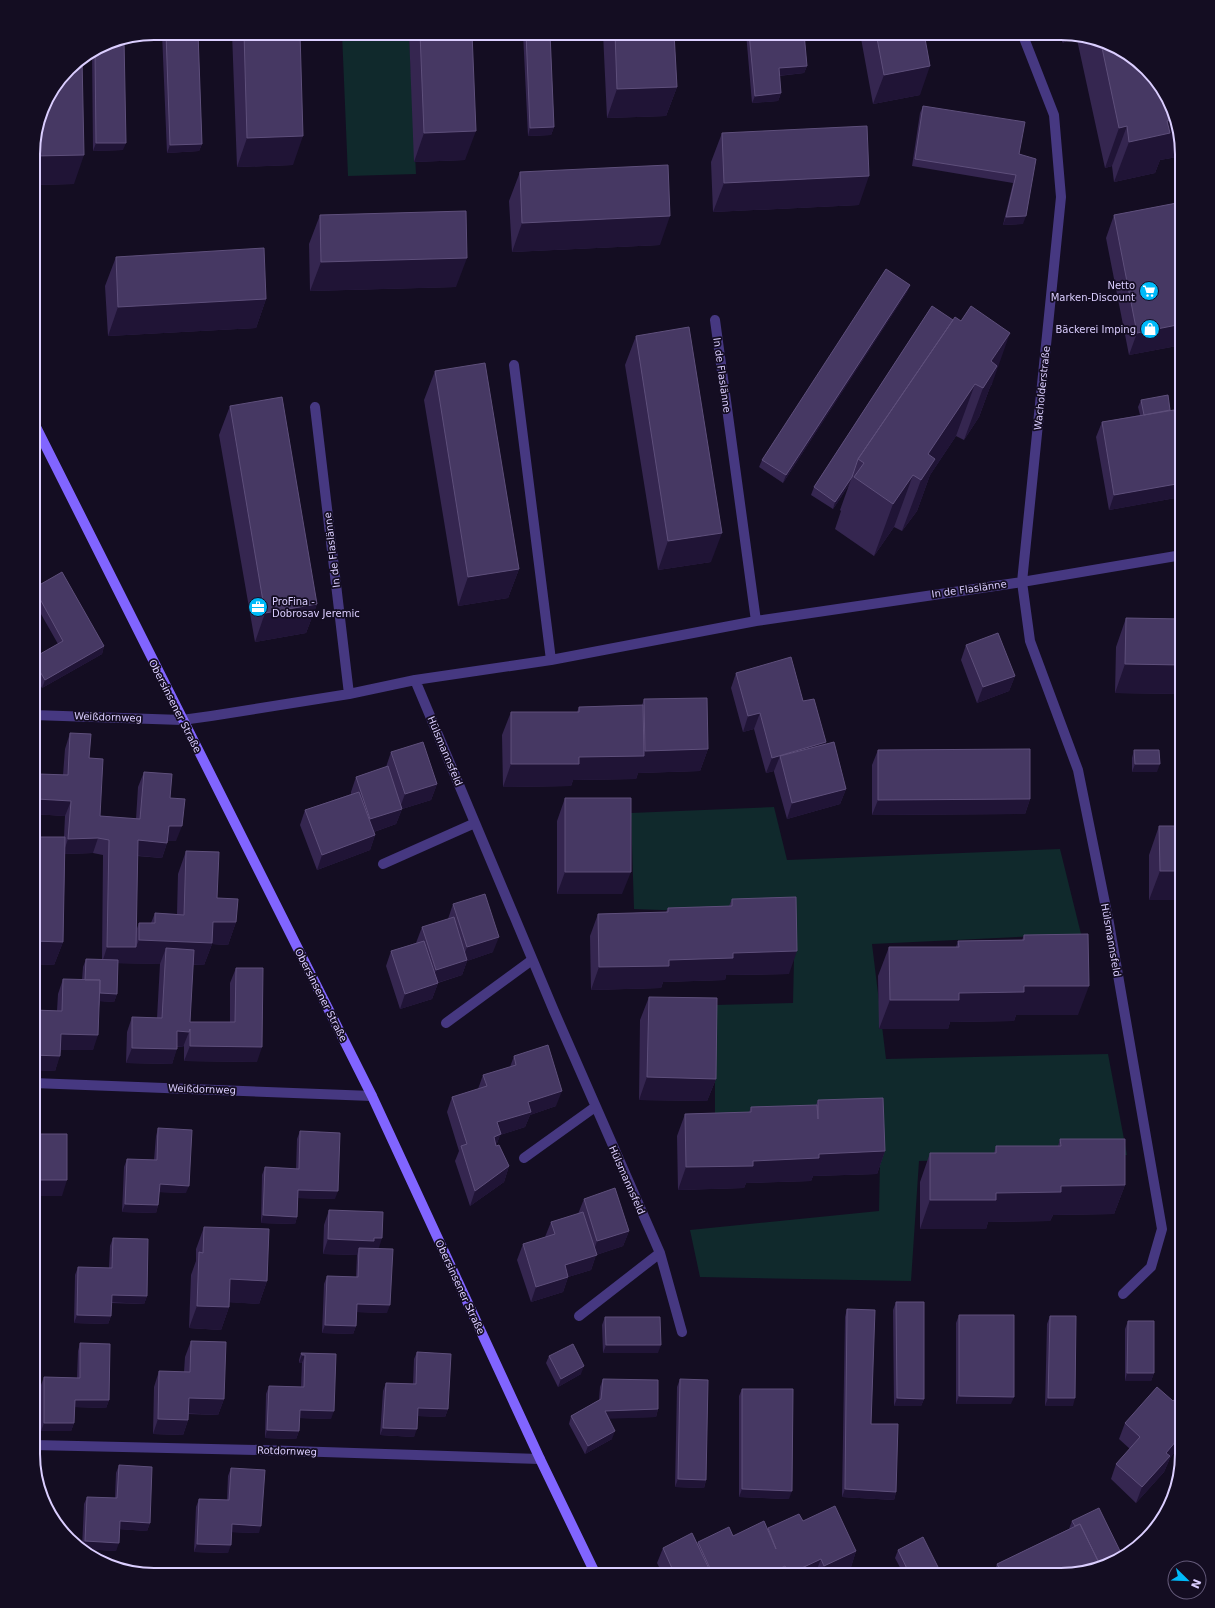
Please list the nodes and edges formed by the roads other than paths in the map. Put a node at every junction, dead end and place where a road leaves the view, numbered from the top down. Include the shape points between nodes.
1 (1025, 40) edge
2 (715, 320) dead end
3 (514, 365) dead end
4 (314, 407) dead end
5 (40, 435) edge
6 (1175, 556) edge
7 (1022, 582) junction
8 (756, 621) junction
9 (551, 660) junction
10 (415, 680) junction
11 (349, 694) junction
12 (40, 715) edge
13 (182, 720) junction
14 (475, 823) junction
15 (383, 864) dead end
16 (532, 960) junction
17 (446, 1024) dead end
18 (40, 1083) edge
19 (372, 1096) junction
20 (595, 1106) junction
21 (524, 1158) dead end
22 (660, 1253) junction
23 (1123, 1294) dead end
24 (579, 1316) dead end
25 (682, 1332) dead end
26 (40, 1445) edge
27 (540, 1459) junction
28 (593, 1568) edge

1 - 7 street, Wacholderstraße via 1054,115 1061,197
2 - 8 street, In de Flaslänne
3 - 9 street
4 - 11 street, In de Flaslänne
5 - 13 street, Obersinsener Straße
6 - 7 street, In de Flaslänne
7 - 8 street, In de Flaslänne
7 - 23 street, Hülsmannsfeld via 1030,641 1078,770 1109,924 1162,1229 1151,1267
8 - 9 street, In de Flaslänne
9 - 10 street, In de Flaslänne
10 - 11 street, In de Flaslänne
10 - 14 street, Hülsmannsfeld
11 - 13 street, In de Flaslänne
12 - 13 street, Weißdornweg
13 - 19 street, Obersinsener Straße
14 - 15 street
14 - 16 street, Hülsmannsfeld
16 - 17 street
16 - 20 street, Hülsmannsfeld
18 - 19 street, Weißdornweg
19 - 27 street, Obersinsener Straße
20 - 21 street
20 - 22 street, Hülsmannsfeld
22 - 24 street
22 - 25 street, Hülsmannsfeld
26 - 27 street, Rotdornweg
27 - 28 street, Obersinsener Straße

